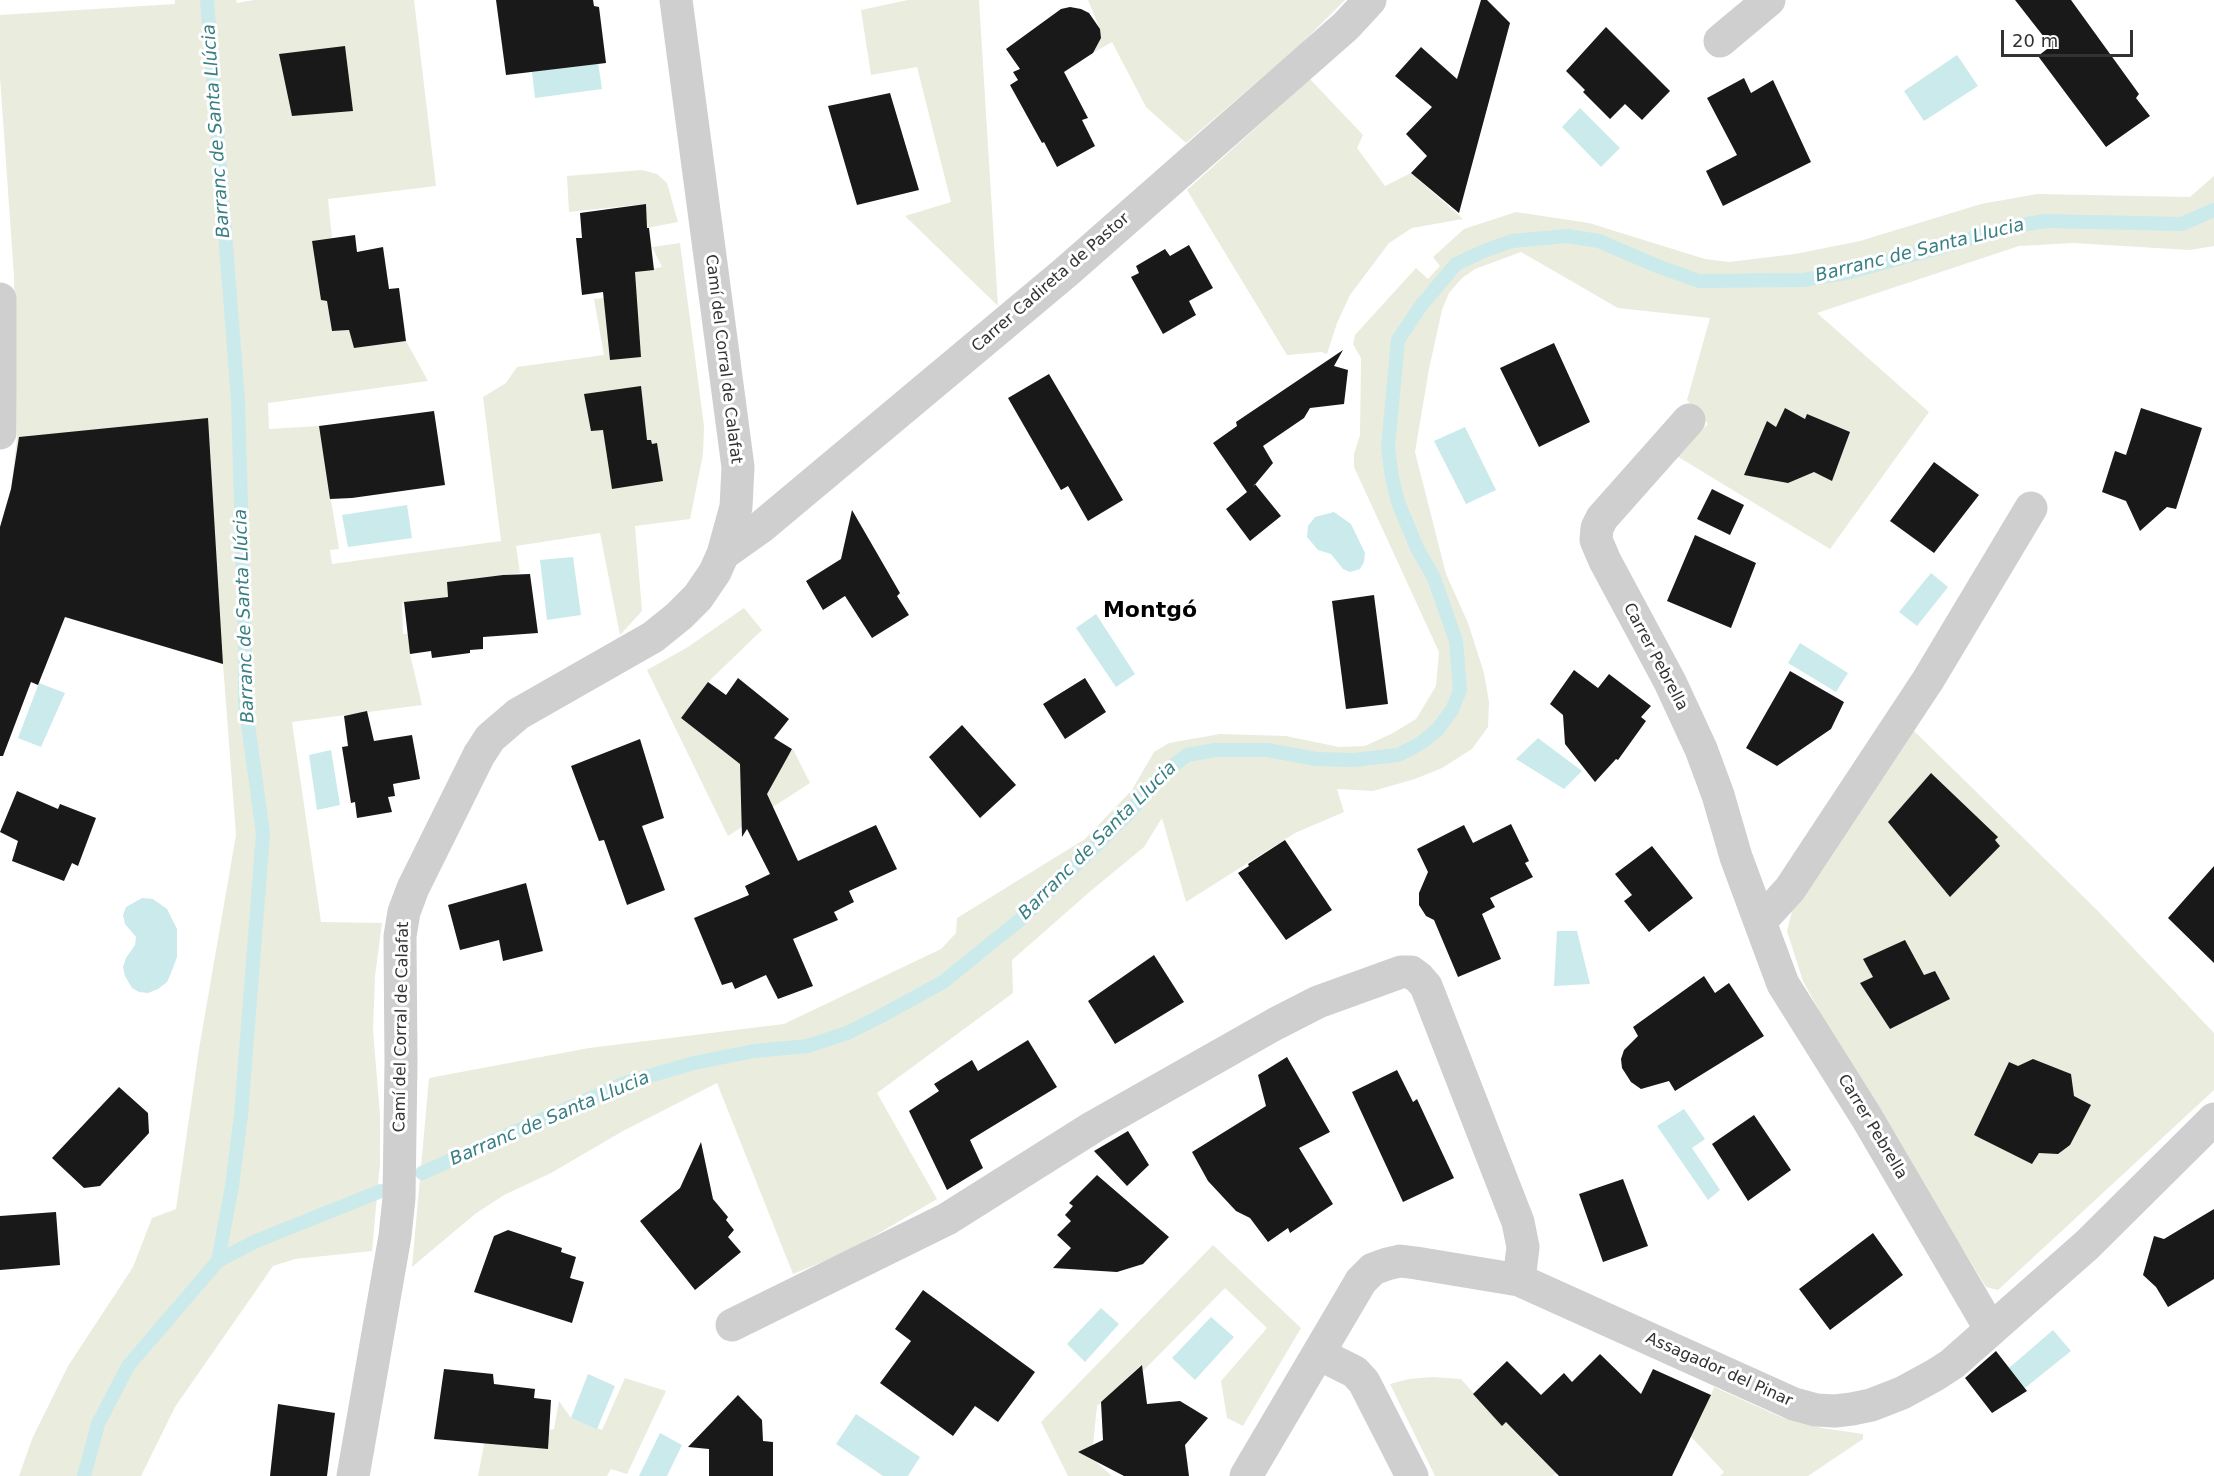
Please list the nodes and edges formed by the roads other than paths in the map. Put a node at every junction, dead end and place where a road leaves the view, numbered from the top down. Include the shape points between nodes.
1 (676, 0) edge
2 (1370, 0) edge
3 (1769, 0) edge
4 (1720, 41) dead end
5 (0, 299) edge
6 (1689, 420) dead end
7 (0, 434) edge
8 (2031, 508) dead end
9 (723, 554) junction
10 (1760, 922) junction
11 (2214, 1119) edge
12 (1519, 1280) junction
13 (732, 1324) dead end
14 (1991, 1330) junction
15 (1319, 1354) junction
16 (353, 1476) edge
17 (1246, 1476) edge
18 (1412, 1476) edge

1 - 9 street, Camí del Corral de Calafat via 738,467 736,507
2 - 9 street, Carrer Cadireta de Pastor via 1346,26 1066,272 761,527
3 - 4 street
5 - 7 street
6 - 10 street, Carrer Pebrella via 1602,518 1596,540 1701,749
8 - 10 street via 1928,680 1790,889
9 - 16 street, Camí del Corral de Calafat via 698,597 653,637 518,714 490,738 410,896 400,936 399,1198
10 - 14 street, Carrer Pebrella via 1783,984
11 - 14 street, Assagador del Pinar via 2087,1245
12 - 13 street via 1522,1247 1518,1222 1426,986 1410,972 1401,972 1318,1002 1275,1024 1093,1127 947,1219
12 - 14 street, Assagador del Pinar via 1794,1404 1816,1410 1852,1409 1902,1393 1952,1364
12 - 15 street, Assagador del Pinar via 1400,1261 1373,1269 1361,1281
15 - 17 street, Assagador del Pinar
15 - 18 street via 1355,1372 1364,1382

